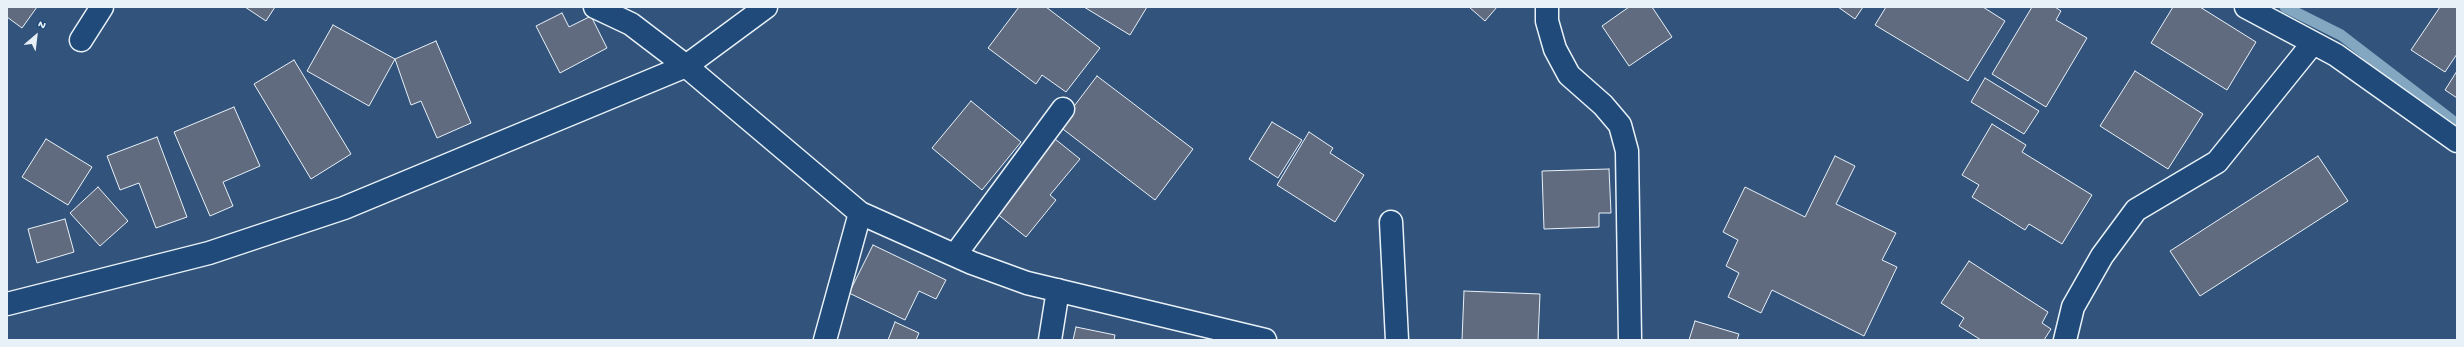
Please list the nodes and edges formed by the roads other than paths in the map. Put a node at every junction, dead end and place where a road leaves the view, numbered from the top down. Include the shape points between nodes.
1 (102, 7) edge
2 (595, 7) edge
3 (766, 7) edge
4 (1547, 7) edge
5 (2246, 7) edge
6 (80, 40) dead end
7 (2313, 43) junction
8 (686, 66) junction
9 (1063, 109) dead end
10 (2457, 141) edge
11 (860, 213) junction
12 (1391, 222) dead end
13 (955, 256) junction
14 (1058, 290) junction
15 (7, 304) edge
16 (825, 340) edge
17 (1050, 340) edge
18 (1265, 340) edge
19 (1397, 340) edge
20 (1630, 340) edge
21 (2065, 340) edge

1 - 6 street
2 - 8 street via 631,24
3 - 8 street
4 - 20 street via 1547,20 1555,49 1569,75 1603,105 1620,125 1628,151
5 - 7 street
7 - 10 street via 2336,55
7 - 21 street via 2217,162 2136,210 2102,256 2073,307
8 - 11 street
8 - 15 street via 344,208 209,253
9 - 13 street
11 - 13 street
11 - 16 street
12 - 19 street
13 - 14 street via 1027,283
14 - 17 street
14 - 18 street

